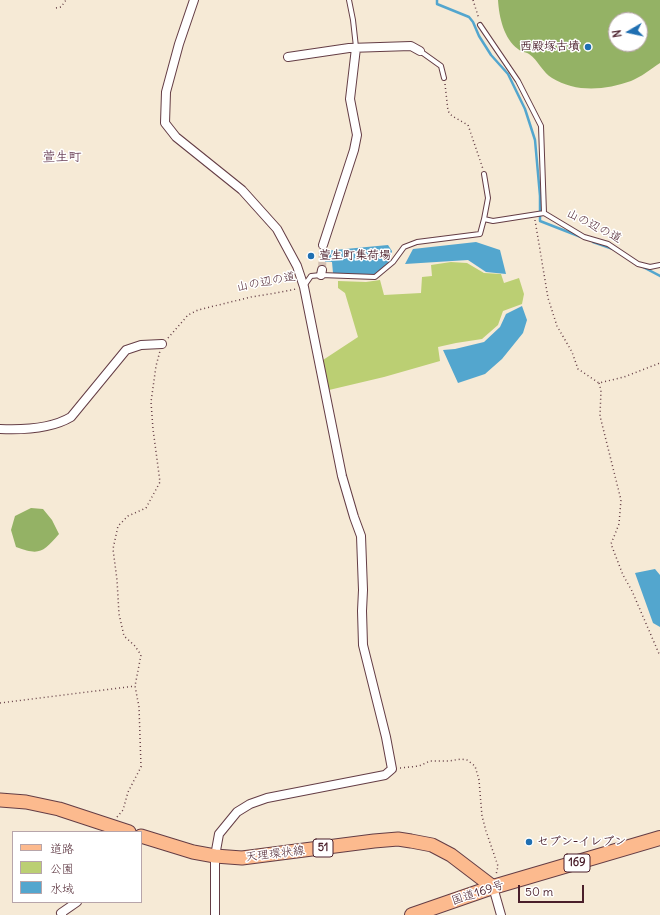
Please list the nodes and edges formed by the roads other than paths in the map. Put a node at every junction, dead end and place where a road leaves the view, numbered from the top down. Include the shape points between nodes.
1 (194, 0) edge
2 (349, 0) edge
3 (480, 25) road end
4 (356, 48) junction
5 (420, 50) joint
6 (288, 57) dead end
7 (444, 78) road end
8 (484, 174) road end
9 (544, 213) junction
10 (484, 219) junction
11 (323, 245) tunnel mouth
12 (660, 265) edge
13 (304, 287) junction
14 (162, 344) road end
15 (0, 429) edge
16 (0, 800) edge
17 (107, 829) edge
18 (122, 831) edge
19 (142, 836) edge
20 (660, 838) edge
21 (215, 856) junction
22 (493, 888) junction
23 (76, 903) edge
24 (62, 915) edge
25 (215, 915) edge
26 (412, 915) edge
27 (501, 915) edge

1 - 13 street via 166,92 165,123 176,137 242,190 277,229 297,266
2 - 4 lane
3 - 9 lane via 518,81 541,126
4 - 5 street via 411,46
4 - 6 street
4 - 11 street via 350,99 356,135 354,150
5 - 7 lane via 441,66
8 - 10 lane via 488,198
9 - 10 lane via 493,221
9 - 12 lane, 山の辺の道 via 584,237 608,244 638,264 650,267
10 - 13 lane, 山の辺の道 via 480,234 417,242 404,247 393,262 375,277 322,272 311,276
13 - 21 street via 342,476 361,536 363,645 392,769 385,775 267,798 250,804 237,812 219,834
14 - 15 street via 141,345 126,350 71,417 63,422 23,429
16 - 17 main road via 59,809
17 - 18 main road
19 - 21 main road, 天理環状線 / 51
20 - 22 highway, 国道169号 / 169
21 - 22 main road, 天理環状線 / 51 via 242,858 398,839 432,845 452,855
21 - 25 street
22 - 26 highway, 国道169号 / 169
22 - 27 street
23 - 24 street via 61,913

